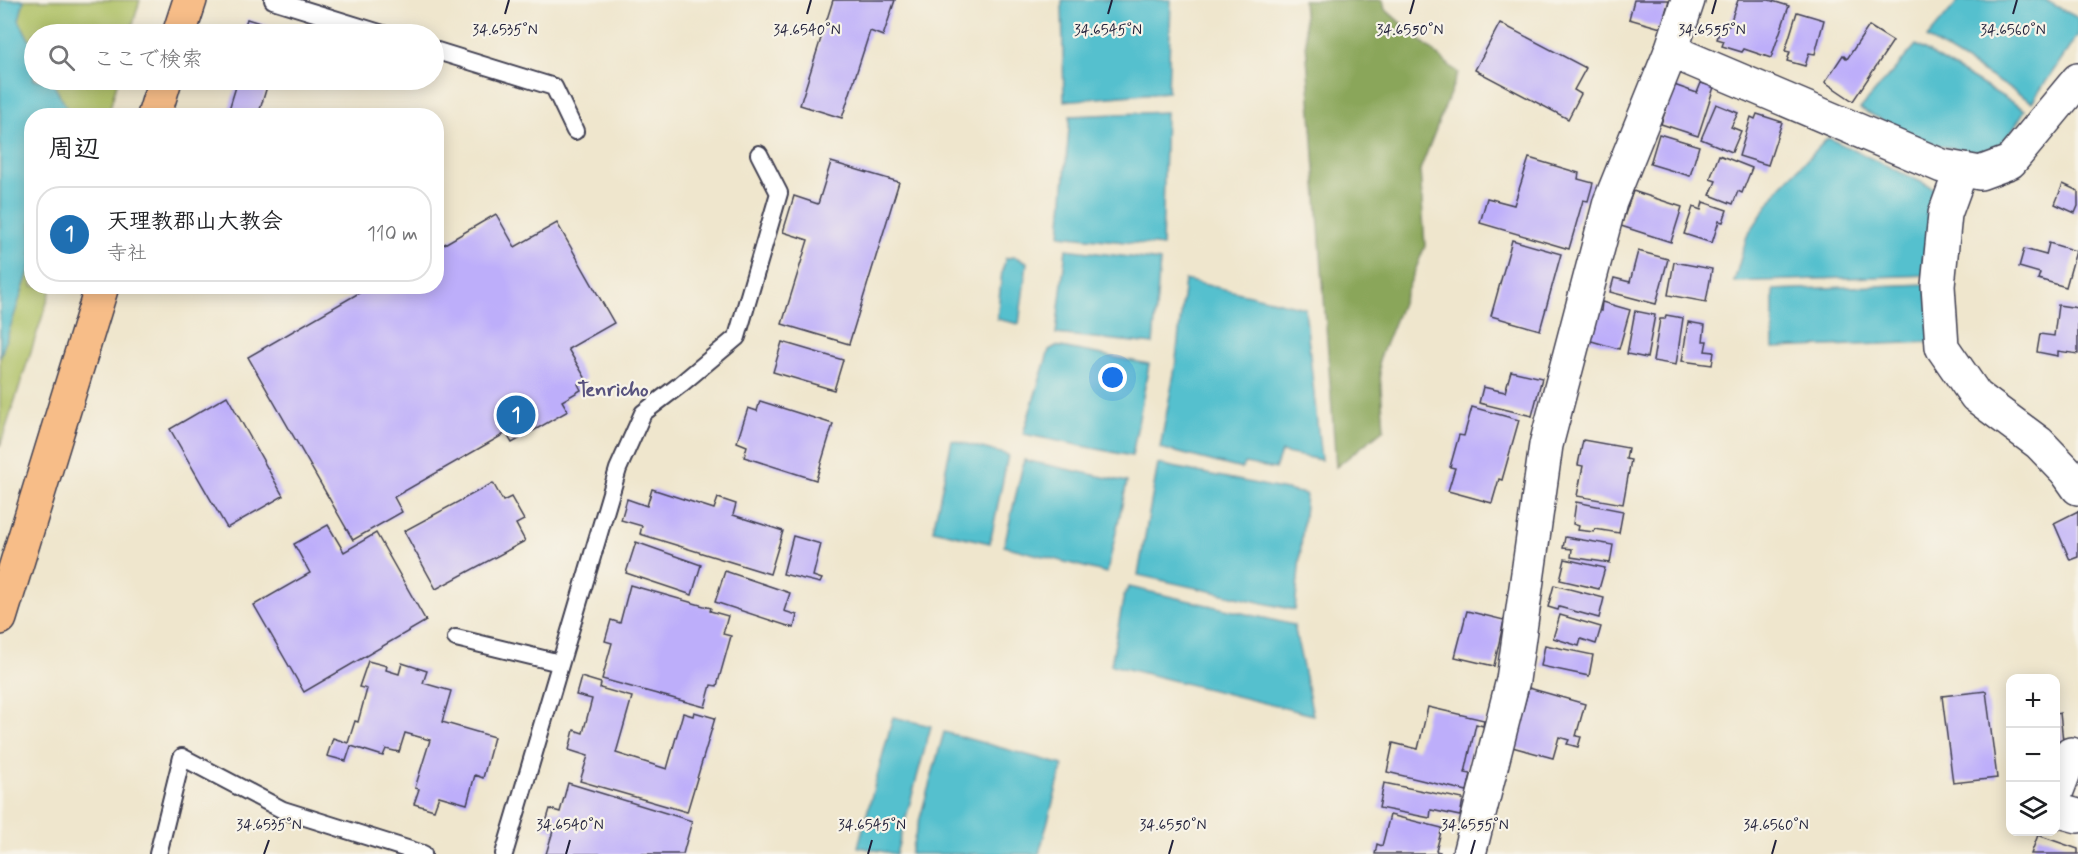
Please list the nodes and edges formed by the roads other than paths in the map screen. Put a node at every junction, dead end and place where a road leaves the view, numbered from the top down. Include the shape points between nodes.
1 (190, 0) edge
2 (273, 0) edge
3 (1688, 0) edge
4 (182, 24) edge
5 (351, 24) edge
6 (1671, 51) junction
7 (444, 53) edge
8 (2078, 80) edge
9 (162, 90) edge
10 (156, 108) edge
11 (575, 130) dead end
12 (759, 154) dead end
13 (1961, 170) junction
14 (100, 294) edge
15 (2078, 488) edge
16 (0, 618) edge
17 (456, 638) dead end
18 (560, 663) junction
19 (2071, 754) dead end
20 (2060, 782) edge
21 (2060, 811) edge
22 (2078, 816) edge
23 (158, 854) edge
24 (423, 854) edge
25 (504, 854) edge
26 (1469, 854) edge

1 - 4 main road
2 - 5 lane
3 - 6 street
6 - 13 street via 1942,166
6 - 26 street via 1610,202 1546,445 1513,680
7 - 11 lane via 554,87
8 - 13 street via 2010,162 1980,173
9 - 10 main road
12 - 18 lane via 779,194 737,337 643,412 618,469
13 - 15 street via 1946,214 1938,286 1942,347 1976,396 2039,442
14 - 16 main road
17 - 18 lane
18 - 25 lane
19 - 20 street
21 - 22 street
23 - 24 lane via 182,757 283,810

